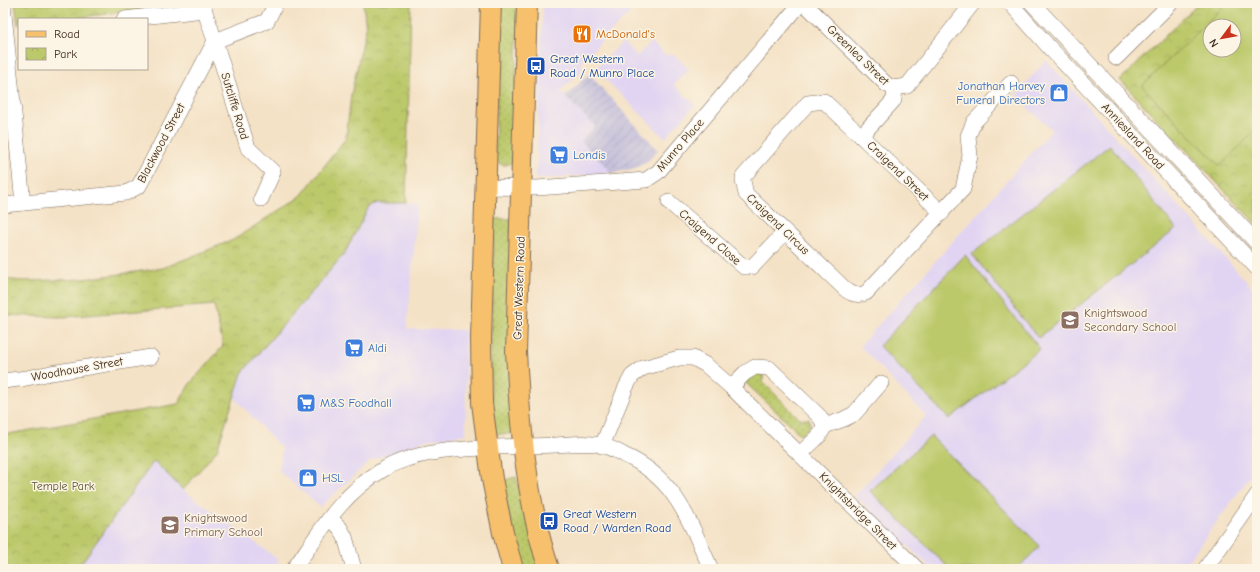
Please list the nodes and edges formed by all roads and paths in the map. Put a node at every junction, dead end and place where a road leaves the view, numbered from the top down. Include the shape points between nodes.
1 (276, 3) edge
2 (491, 3) edge
3 (527, 3) edge
4 (803, 3) edge
5 (973, 3) edge
6 (1010, 3) edge
7 (1032, 3) edge
8 (1171, 3) edge
9 (3, 4) edge
10 (203, 6) edge
11 (130, 18) edge
12 (12, 33) edge
13 (215, 41) junction
14 (1116, 58) dead end
15 (1011, 83) dead end
16 (895, 88) junction
17 (861, 136) junction
18 (485, 187) junction
19 (522, 187) junction
20 (261, 199) dead end
21 (669, 202) dead end
22 (23, 203) junction
23 (3, 205) edge
24 (942, 213) junction
25 (785, 232) junction
26 (1257, 243) edge
27 (1257, 268) edge
28 (151, 357) dead end
29 (3, 381) edge
30 (881, 383) dead end
31 (731, 387) junction
32 (825, 426) junction
33 (523, 446) junction
34 (602, 446) junction
35 (487, 448) junction
36 (800, 454) junction
37 (1257, 495) edge
38 (330, 518) junction
39 (294, 569) edge
40 (354, 569) edge
41 (513, 569) edge
42 (549, 569) edge
43 (711, 569) edge
44 (917, 569) edge
45 (1204, 569) edge

1 - 13 street via 267,21
2 - 18 main road
3 - 19 main road, Great Western Road
4 - 16 street, Greenlea Street via 887,84
4 - 19 street, Munro Place via 658,172 646,180
5 - 16 street via 907,86
6 - 27 street, Anniesland Road
7 - 26 street, Anniesland Road
8 - 14 street
9 - 12 street
10 - 11 street
10 - 13 street, Sutcliffe Road
12 - 22 street
13 - 20 street, Sutcliffe Road via 248,148 273,172
13 - 22 street, Blackwood Street via 139,186 126,193
15 - 24 street via 974,122 968,136 970,156 963,190
16 - 17 street, Craigend Street via 894,100
17 - 24 street, Craigend Street
17 - 25 street, Craigend Circus via 824,101 808,102 743,177 746,194
18 - 19 street, Munro Place
18 - 35 main road via 481,338 482,403
19 - 33 main road, Great Western Road via 516,352
21 - 25 street, Craigend Close via 744,267 752,268
22 - 23 street, Blackwood Street
24 - 25 street, Craigend Circus via 866,293 859,296 845,289
28 - 29 street, Woodhouse Street
30 - 32 street via 854,414
31 - 32 street via 744,373 755,367 769,368 820,417
31 - 34 street, Knightsbridge Street via 706,365 693,358 679,358 643,368 632,376 626,387
31 - 36 street, Knightsbridge Street
32 - 36 street
33 - 34 street
33 - 35 street
33 - 42 main road, Great Western Road via 530,491
34 - 43 street via 636,460 666,485 686,514
35 - 38 street via 424,454 385,468 353,491
35 - 41 main road via 496,501
36 - 44 street, Knightsbridge Street
37 - 45 street
38 - 39 street
38 - 40 street via 343,532

